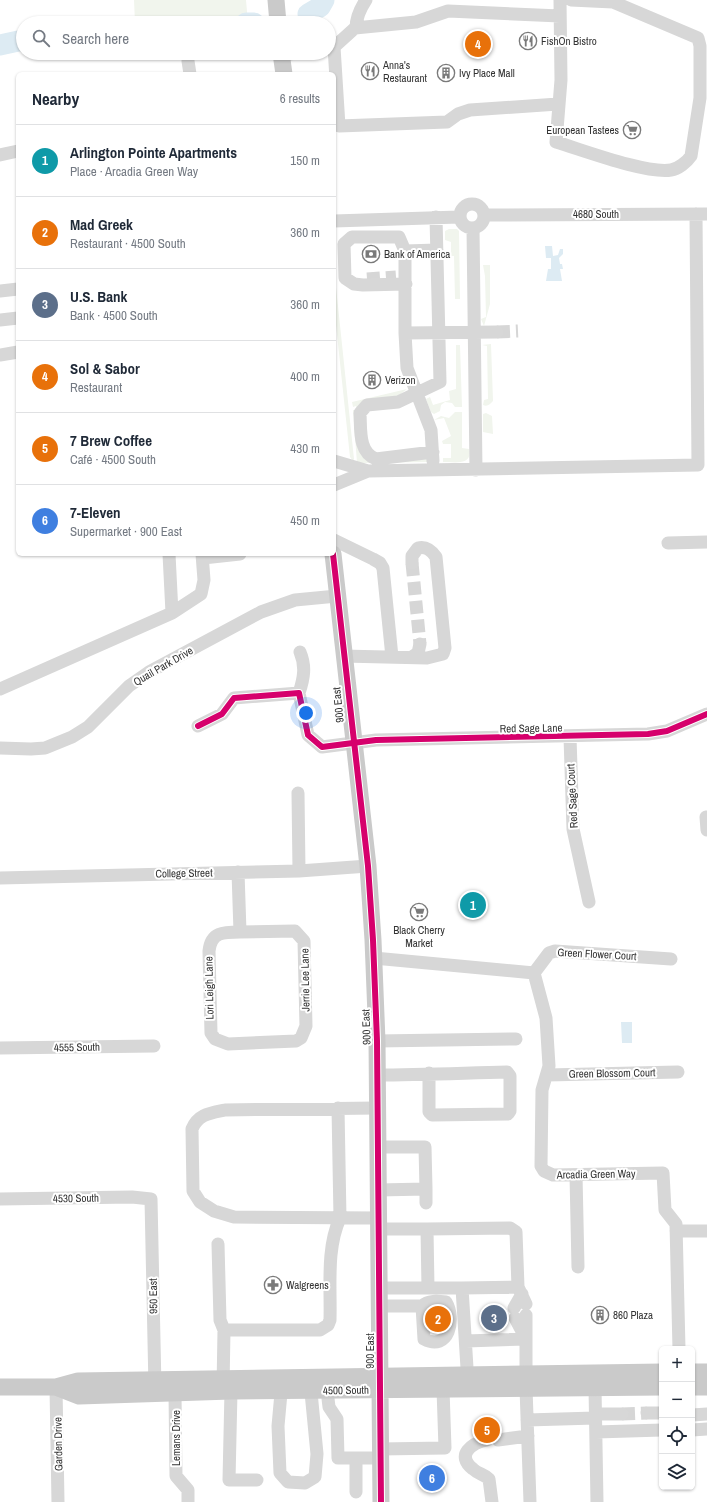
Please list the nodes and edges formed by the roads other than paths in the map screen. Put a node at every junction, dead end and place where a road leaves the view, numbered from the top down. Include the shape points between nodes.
1 (276, 0) edge
2 (366, 0) edge
3 (560, 0) edge
4 (571, 0) edge
5 (277, 16) edge
6 (560, 16) junction
7 (356, 28) junction
8 (336, 44) edge
9 (285, 60) edge
10 (333, 60) edge
11 (284, 72) edge
12 (334, 72) edge
13 (336, 92) edge
14 (558, 104) junction
15 (16, 151) edge
16 (0, 155) edge
17 (701, 214) edge
18 (485, 215) junction
19 (436, 217) junction
20 (459, 217) junction
21 (336, 220) edge
22 (473, 228) junction
23 (437, 250) junction
24 (405, 251) junction
25 (401, 282) junction
26 (16, 289) edge
27 (0, 291) edge
28 (16, 318) edge
29 (0, 320) edge
30 (497, 332) tunnel mouth
31 (405, 333) junction
32 (439, 333) junction
33 (474, 333) junction
34 (16, 352) edge
35 (0, 355) edge
36 (416, 394) junction
37 (433, 452) junction
38 (336, 463) edge
39 (433, 470) junction
40 (476, 470) junction
41 (368, 471) junction
42 (336, 484) edge
43 (336, 541) edge
44 (668, 543) dead end
45 (706, 543) edge
46 (169, 556) edge
47 (202, 556) edge
48 (333, 556) edge
49 (412, 563) tunnel mouth
50 (337, 596) junction
51 (172, 613) junction
52 (420, 644) tunnel mouth
53 (300, 652) dead end
54 (343, 656) junction
55 (392, 657) junction
56 (412, 657) junction
57 (0, 689) edge
58 (298, 693) junction
59 (707, 714) edge
60 (198, 726) dead end
61 (570, 737) junction
62 (353, 744) junction
63 (0, 748) edge
64 (298, 793) dead end
65 (368, 866) junction
66 (299, 870) junction
67 (238, 872) junction
68 (0, 878) edge
69 (590, 902) dead end
70 (240, 932) junction
71 (374, 958) junction
72 (671, 959) dead end
73 (534, 973) junction
74 (301, 1038) joint
75 (516, 1039) dead end
76 (377, 1041) junction
77 (154, 1046) dead end
78 (0, 1048) edge
79 (678, 1072) dead end
80 (428, 1073) junction
81 (377, 1075) junction
82 (547, 1075) junction
83 (338, 1108) junction
84 (378, 1108) junction
85 (378, 1146) junction
86 (576, 1175) junction
87 (426, 1189) junction
88 (378, 1190) junction
89 (0, 1199) edge
90 (151, 1199) joint
91 (426, 1203) dead end
92 (340, 1218) junction
93 (379, 1224) junction
94 (427, 1229) junction
95 (676, 1231) junction
96 (707, 1231) edge
97 (218, 1244) dead end
98 (578, 1267) dead end
99 (380, 1288) junction
100 (428, 1288) junction
101 (462, 1288) junction
102 (380, 1306) junction
103 (422, 1306) dead end
104 (522, 1306) junction
105 (224, 1330) junction
106 (526, 1338) junction
107 (466, 1341) junction
108 (679, 1346) edge
109 (659, 1372) edge
110 (695, 1372) edge
111 (707, 1372) edge
112 (526, 1381) junction
113 (468, 1382) junction
114 (380, 1383) junction
115 (282, 1384) junction
116 (310, 1384) junction
117 (56, 1387) junction
118 (155, 1387) junction
119 (226, 1387) junction
120 (659, 1387) edge
121 (695, 1387) edge
122 (707, 1387) edge
123 (0, 1388) edge
124 (595, 1388) junction
125 (444, 1389) junction
126 (327, 1390) junction
127 (175, 1394) junction
128 (647, 1413) tunnel mouth
129 (659, 1413) edge
130 (622, 1414) tunnel mouth
131 (707, 1414) edge
132 (695, 1415) edge
133 (595, 1416) junction
134 (527, 1420) junction
135 (707, 1429) edge
136 (659, 1430) edge
137 (695, 1430) edge
138 (596, 1432) junction
139 (528, 1436) junction
140 (380, 1454) junction
141 (356, 1458) junction
142 (257, 1480) dead end
143 (356, 1492) dead end
144 (58, 1502) edge
145 (188, 1502) edge
146 (381, 1502) edge
147 (492, 1502) edge
148 (530, 1502) edge
149 (597, 1502) edge

1 - 5 main road
2 - 7 street via 356,21
3 - 6 street
4 - 14 street via 612,2 698,38 700,98 691,156 687,162 672,170 652,170 556,142
6 - 7 street via 448,11 416,22
6 - 14 street via 561,80
7 - 8 street
9 - 11 main road
10 - 12 street
13 - 14 street via 339,126 447,122 458,114 470,110
15 - 16 street
17 - 18 street, 4680 South
17 - 40 street via 698,465
18 - 20 street via 478,204 469,203 462,208
18 - 22 street via 480,225
19 - 20 street
19 - 21 street
19 - 23 street
20 - 22 street via 465,226
22 - 33 street
23 - 24 street
23 - 32 street
24 - 25 street
24 - 25 street via 399,237 352,237 344,244 345,278 354,284
25 - 31 street
26 - 27 street
28 - 29 street
30 - 33 street
31 - 32 street
31 - 36 street via 407,368
32 - 33 street
32 - 36 street via 440,382
33 - 40 street
34 - 35 street
36 - 37 street via 431,430
36 - 37 street via 398,402 367,405 360,413 363,450 376,459
37 - 39 street
38 - 41 street
39 - 40 street
39 - 41 street
41 - 42 street
43 - 55 street via 380,563 383,568
44 - 45 street
46 - 51 street
47 - 51 street via 204,580 201,594
48 - 50 main road, 900 East
49 - 56 street via 414,551 418,548 424,547 436,557 445,648 443,654 437,656
50 - 54 main road, 900 East
50 - 63 street, Quail Park Drive via 295,600 254,616 149,672 129,686 88,727 67,740 45,748
51 - 57 street
52 - 56 street via 418,653
53 - 58 street via 304,665
54 - 55 street
54 - 62 main road, 900 East
55 - 56 street
58 - 60 street via 234,698 222,714
58 - 62 street, Red Sage Lane via 308,735 316,744 328,747
59 - 61 street, Red Sage Lane via 667,731
61 - 62 street, Red Sage Lane via 376,740
61 - 69 street, Red Sage Court via 573,830
62 - 65 main road, 900 East
64 - 66 street
65 - 66 street, College Street
65 - 71 main road, 900 East
66 - 67 street, College Street
67 - 68 street, College Street
67 - 70 street
70 - 74 street, Jerrie Lee Lane via 295,931 304,941 306,1026
70 - 74 street, Lori Leigh Lane via 225,932 216,935 210,942 210,1025 215,1039 228,1044 289,1042
71 - 73 street
71 - 76 main road, 900 East
72 - 73 street, Green Flower Court via 555,950 549,953
73 - 82 street, Arcadia Green Way via 546,1018 549,1066
75 - 76 street
76 - 81 main road, 900 East
77 - 78 street, 4555 South
79 - 82 street, Green Blossom Court
80 - 80 street via 507,1072 510,1076 510,1111 508,1114 432,1116 429,1112
80 - 81 street
81 - 84 main road, 900 East
82 - 86 street, Arcadia Green Way via 542,1090 541,1166 544,1171 553,1175
83 - 84 street
83 - 92 street
83 - 92 street via 225,1110 203,1115 192,1129 193,1191 200,1202 214,1211 234,1217
84 - 85 main road, 900 East
85 - 87 street via 425,1147
85 - 88 main road, 900 East
86 - 95 street, Arcadia Green Way via 663,1173 665,1210 676,1224
86 - 98 street
87 - 88 street
87 - 91 street
88 - 93 main road, 900 East
89 - 90 street, 4530 South
90 - 118 street, 950 East
92 - 93 street
92 - 105 street via 334,1230 328,1325 320,1330
93 - 94 street
93 - 99 main road, 900 East
94 - 100 street
94 - 104 street via 514,1229 517,1236
95 - 96 street
95 - 108 street, Arcadia Green Way
97 - 105 street via 220,1320
99 - 100 street
99 - 102 main road, 900 East
100 - 101 street
101 - 104 street
101 - 107 street
102 - 103 street
102 - 114 main road, 900 East
104 - 106 street
105 - 119 street
106 - 107 street
106 - 112 street
107 - 113 street
109 - 112 main road, 4500 South
110 - 111 main road
112 - 113 main road, 4500 South
112 - 124 main road, 4500 South
112 - 134 street
113 - 114 main road, 4500 South
113 - 125 main road, 4500 South
114 - 116 main road, 4500 South
114 - 125 main road, 4500 South
114 - 126 main road, 4500 South
114 - 140 main road, 900 East
115 - 116 main road, 4500 South
115 - 116 street via 278,1426 280,1473 288,1482 305,1483 315,1477 317,1454
115 - 119 main road, 4500 South
116 - 126 main road, 4500 South
117 - 118 main road, 4500 South via 78,1381
117 - 123 main road, 4500 South
117 - 144 street, Garden Drive
118 - 119 main road, 4500 South
118 - 127 main road, 4500 South
119 - 127 main road, 4500 South
119 - 142 street via 229,1480
120 - 124 main road, 4500 South
121 - 122 main road
124 - 133 street
125 - 140 street via 445,1448
126 - 141 street via 329,1407 337,1419 338,1458
127 - 145 street, Lemans Drive via 176,1476 188,1490
128 - 129 street
130 - 133 street
131 - 132 street
133 - 134 street
133 - 138 street
134 - 139 street
135 - 137 street
136 - 138 street
138 - 149 street
139 - 147 street via 477,1442 470,1446 466,1453 466,1460 474,1470 489,1479
139 - 148 street
140 - 141 street
140 - 146 main road, 900 East
141 - 143 street

